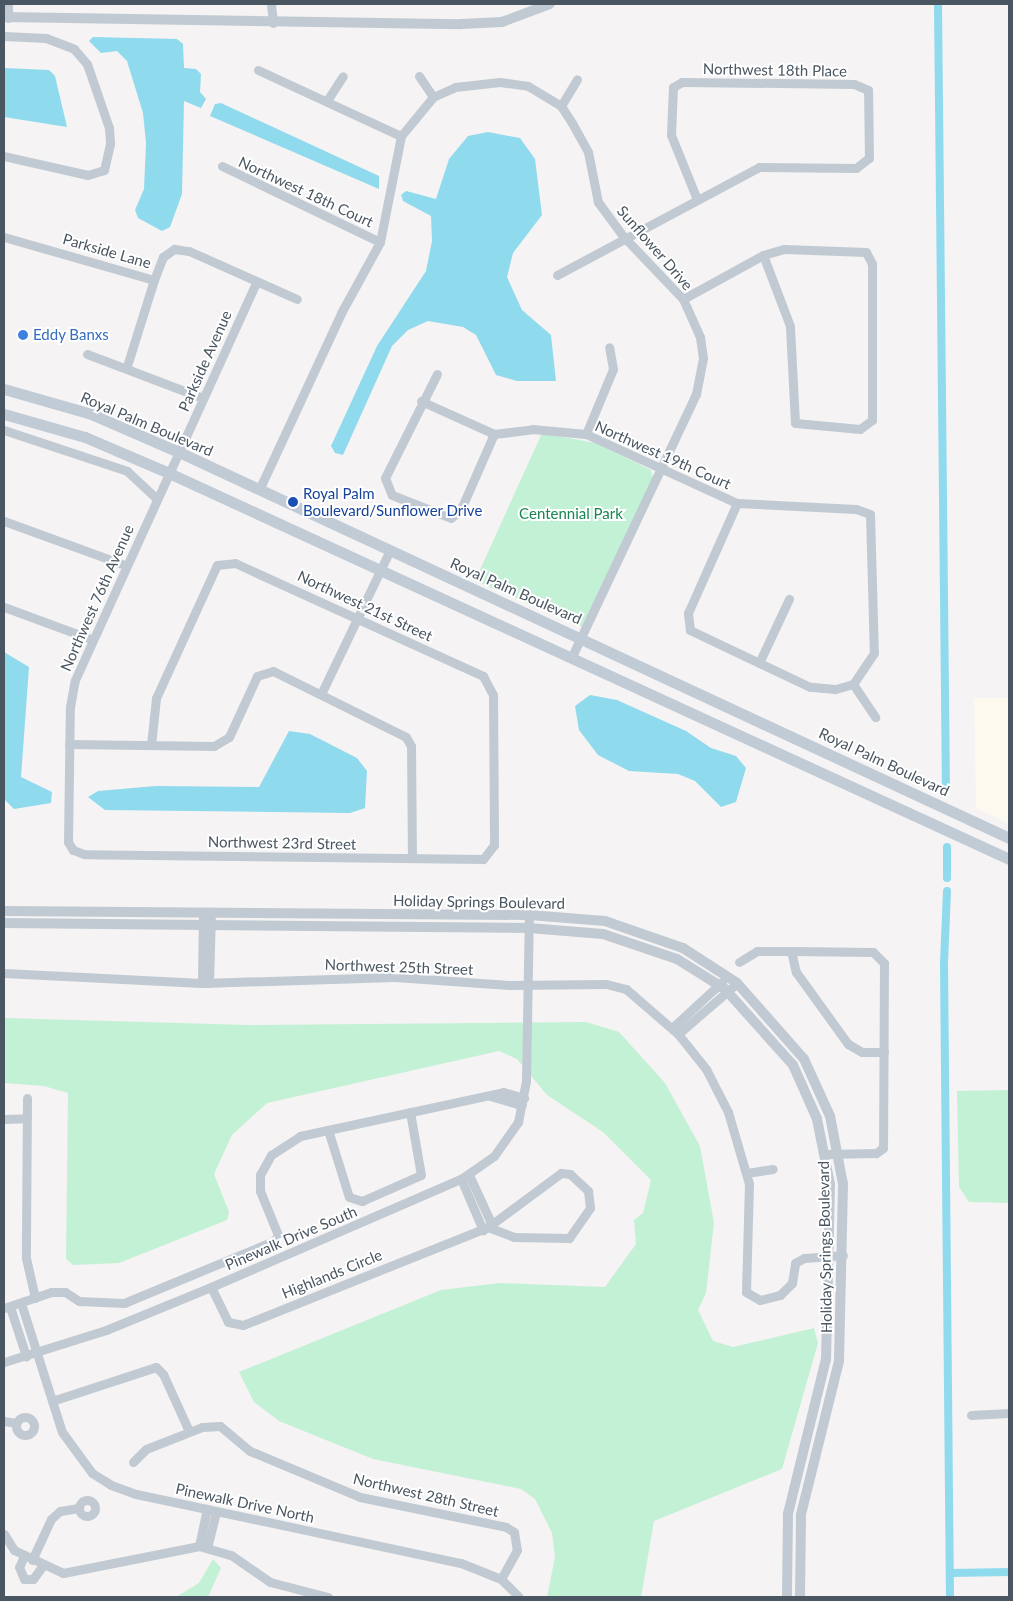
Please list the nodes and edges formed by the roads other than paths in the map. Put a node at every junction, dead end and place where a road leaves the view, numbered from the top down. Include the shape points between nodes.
1 (8, 4) edge
2 (271, 4) edge
3 (550, 4) edge
4 (6, 18) edge
5 (273, 23) junction
6 (4, 36) edge
7 (258, 70) dead end
8 (342, 76) dead end
9 (419, 76) dead end
10 (577, 79) dead end
11 (433, 97) junction
12 (328, 99) junction
13 (560, 106) junction
14 (402, 136) junction
15 (4, 156) edge
16 (222, 166) dead end
17 (696, 197) junction
18 (623, 236) junction
19 (4, 237) edge
20 (380, 242) junction
21 (762, 255) junction
22 (557, 275) dead end
23 (154, 280) junction
24 (256, 282) junction
25 (296, 299) dead end
26 (683, 299) junction
27 (609, 347) dead end
28 (88, 354) dead end
29 (127, 366) junction
30 (437, 374) dead end
31 (4, 389) edge
32 (203, 398) junction
33 (421, 401) junction
34 (4, 414) edge
35 (4, 430) edge
36 (494, 434) junction
37 (586, 434) junction
38 (179, 452) junction
39 (661, 468) junction
40 (169, 472) junction
41 (259, 490) junction
42 (157, 499) junction
43 (737, 503) junction
44 (4, 520) edge
45 (390, 550) junction
46 (125, 566) junction
47 (380, 570) junction
48 (789, 598) dead end
49 (4, 607) edge
50 (358, 618) junction
51 (584, 638) junction
52 (91, 639) junction
53 (572, 658) junction
54 (760, 663) junction
55 (853, 684) junction
56 (322, 692) junction
57 (875, 717) dead end
58 (69, 744) junction
59 (151, 745) junction
60 (1009, 838) edge
61 (72, 850) joint
62 (490, 854) joint
63 (412, 858) junction
64 (1009, 859) edge
65 (4, 911) edge
66 (207, 912) junction
67 (529, 915) junction
68 (4, 924) edge
69 (206, 925) junction
70 (529, 928) junction
71 (791, 951) junction
72 (739, 962) dead end
73 (4, 973) edge
74 (732, 980) junction
75 (205, 983) junction
76 (528, 984) junction
77 (723, 988) junction
78 (676, 1030) junction
79 (884, 1052) junction
80 (27, 1098) dead end
81 (523, 1101) junction
82 (410, 1112) junction
83 (27, 1118) junction
84 (4, 1119) edge
85 (328, 1130) junction
86 (826, 1154) junction
87 (839, 1154) junction
88 (773, 1169) dead end
89 (747, 1174) junction
90 (465, 1177) junction
91 (488, 1227) junction
92 (843, 1255) junction
93 (830, 1256) junction
94 (211, 1287) junction
95 (35, 1298) junction
96 (21, 1303) junction
97 (7, 1308) edge
98 (37, 1353) junction
99 (26, 1356) junction
100 (4, 1362) edge
101 (52, 1401) junction
102 (1009, 1413) edge
103 (971, 1415) dead end
104 (4, 1421) edge
105 (16, 1424) dead end
106 (189, 1431) junction
107 (133, 1462) dead end
108 (79, 1508) dead end
109 (211, 1510) junction
110 (4, 1534) edge
111 (203, 1547) junction
112 (28, 1558) junction
113 (43, 1565) junction
114 (800, 1577) junction
115 (786, 1578) junction
116 (501, 1579) junction
117 (328, 1597) edge
118 (519, 1597) edge
119 (787, 1597) edge
120 (800, 1597) edge

1 - 4 street
2 - 5 street
3 - 5 street via 519,18 486,23
4 - 5 street
6 - 15 street via 60,41 87,64 109,128 108,162 97,174
7 - 12 street
8 - 12 street
9 - 11 street
10 - 13 street
11 - 13 street, Sunflower Drive via 455,87 500,82 528,86
11 - 14 street, Sunflower Drive
12 - 14 street
13 - 18 street, Sunflower Drive via 588,152 598,202
14 - 20 street, Sunflower Drive
16 - 20 street, Northwest 18th Court
17 - 17 street, Northwest 18th Place via 671,135 669,99 673,87 682,82 854,84 868,90 869,158 856,168 759,167
17 - 18 street
18 - 22 street
18 - 26 street, Sunflower Drive
19 - 23 street, Parkside Lane
20 - 41 street, Sunflower Drive via 341,313
21 - 21 street via 790,326 795,423 860,429 872,420 872,264 866,252 784,249
21 - 26 street
23 - 24 street, Parkside Lane via 163,257 174,248
23 - 29 street
24 - 25 street, Parkside Lane
24 - 32 street, Parkside Avenue
26 - 39 street, Sunflower Drive via 700,337 701,376
27 - 37 street via 613,369
28 - 29 street
29 - 32 street
30 - 33 street
31 - 38 main road, Royal Palm Boulevard via 91,414
32 - 38 street, Parkside Avenue
33 - 36 street
33 - 36 street via 385,478 386,487 392,495 451,518 462,509
34 - 40 main road via 85,437
35 - 42 street via 127,471
36 - 37 street, Northwest 19th Court via 532,429
37 - 39 street, Northwest 19th Court
38 - 40 street, Northwest 76th Avenue
38 - 41 main road, Royal Palm Boulevard
39 - 43 street, Northwest 19th Court
39 - 51 street, Sunflower Drive
40 - 42 street, Northwest 76th Avenue
40 - 47 main road
41 - 45 main road, Royal Palm Boulevard
42 - 46 street, Northwest 76th Avenue
43 - 54 street via 688,613 687,626 695,635
43 - 55 street, Northwest 19th Court via 856,509 870,514 874,653
44 - 46 street
45 - 47 street
45 - 51 main road, Royal Palm Boulevard
46 - 52 street, Northwest 76th Avenue
47 - 50 street
47 - 53 main road
48 - 54 street
49 - 52 street
50 - 56 street
50 - 59 street, Northwest 21st Street via 226,562 217,565 156,698
50 - 62 street, Northwest 21st Street via 489,683 494,845
51 - 53 street, Sunflower Drive
51 - 60 main road, Royal Palm Boulevard
52 - 58 street, Northwest 76th Avenue via 70,707
53 - 64 main road
54 - 55 street via 810,687 835,689
55 - 57 street
56 - 59 street via 264,671 257,676 229,737 222,743
56 - 63 street via 406,736 411,746
58 - 59 street
58 - 61 street, Northwest 76th Avenue via 68,842
61 - 63 street, Northwest 23rd Street via 84,854
62 - 63 street, Northwest 23rd Street via 483,859
65 - 66 street, Holiday Springs Boulevard
66 - 67 street, Holiday Springs Boulevard
66 - 69 street
67 - 70 street, Pinewalk Drive South
67 - 74 street, Holiday Springs Boulevard via 605,921 646,933 683,948
68 - 69 street, Holiday Springs Boulevard
69 - 70 street, Holiday Springs Boulevard
69 - 75 street
70 - 76 street, Pinewalk Drive South
70 - 77 street, Holiday Springs Boulevard via 603,934 642,945 677,959
71 - 72 street via 757,951
71 - 79 street via 796,972 848,1044 862,1052
71 - 79 street via 872,952 881,957
73 - 75 street, Northwest 25th Street
74 - 77 street
74 - 87 street, Holiday Springs Boulevard via 804,1058 830,1116
75 - 76 street, Northwest 25th Street via 348,976
76 - 78 street, Northwest 25th Street via 606,984 626,989
76 - 81 street, Pinewalk Drive South
77 - 78 street
77 - 86 street, Holiday Springs Boulevard via 793,1065 814,1110
78 - 89 street, Northwest 25th Street via 706,1068 728,1112
79 - 87 street via 883,1148 876,1153
80 - 83 street
81 - 82 street, Pinewalk Drive South via 503,1092
81 - 90 street, Pinewalk Drive South via 508,1141
82 - 85 street, Pinewalk Drive South
82 - 85 street, Pinewalk Drive South via 421,1175 362,1201 349,1197
83 - 84 street
83 - 95 street via 26,1258
85 - 95 street, Pinewalk Drive South via 290,1140 264,1165 258,1183 278,1236 274,1241 124,1303 78,1301 65,1292
86 - 87 street
86 - 93 street, Holiday Springs Boulevard
87 - 92 street, Holiday Springs Boulevard
88 - 89 street
89 - 93 street, Northwest 25th Street via 750,1222 744,1285 750,1298 780,1294 792,1283 795,1263
90 - 91 street
90 - 94 street, Pinewalk Drive South
91 - 91 street, Highlands Circle via 561,1173 570,1174 588,1190 590,1208 569,1238 514,1237
91 - 94 street, Highlands Circle via 243,1325 228,1322
92 - 93 street
92 - 114 street, Holiday Springs Boulevard via 839,1361 808,1478
93 - 115 street, Holiday Springs Boulevard via 826,1359 795,1475
94 - 98 street, Pinewalk Drive South via 106,1330
95 - 96 street, Pinewalk Drive South
96 - 97 street, Pinewalk Drive South
96 - 98 street
97 - 99 street, Pinewalk Drive South
98 - 99 street, Pinewalk Drive South
98 - 101 street, Pinewalk Drive North
99 - 100 street, Pinewalk Drive South
101 - 106 street via 156,1367 163,1374
101 - 109 street, Pinewalk Drive North via 62,1432 92,1473 136,1494
102 - 103 street
104 - 105 street
106 - 107 street, Northwest 28th Street via 146,1449
106 - 116 street, Northwest 28th Street via 220,1426 250,1451 360,1497 506,1527 514,1532 517,1550
108 - 112 street via 60,1511 51,1519
109 - 111 street
109 - 116 street, Pinewalk Drive North via 461,1563
110 - 112 street
111 - 113 street via 74,1572 63,1573
111 - 117 street via 231,1555 270,1582
112 - 113 street
112 - 113 street via 19,1568 24,1579 33,1579
114 - 115 street
114 - 120 street, Holiday Springs Boulevard
115 - 119 street, Holiday Springs Boulevard
116 - 118 street, Pinewalk Drive North

